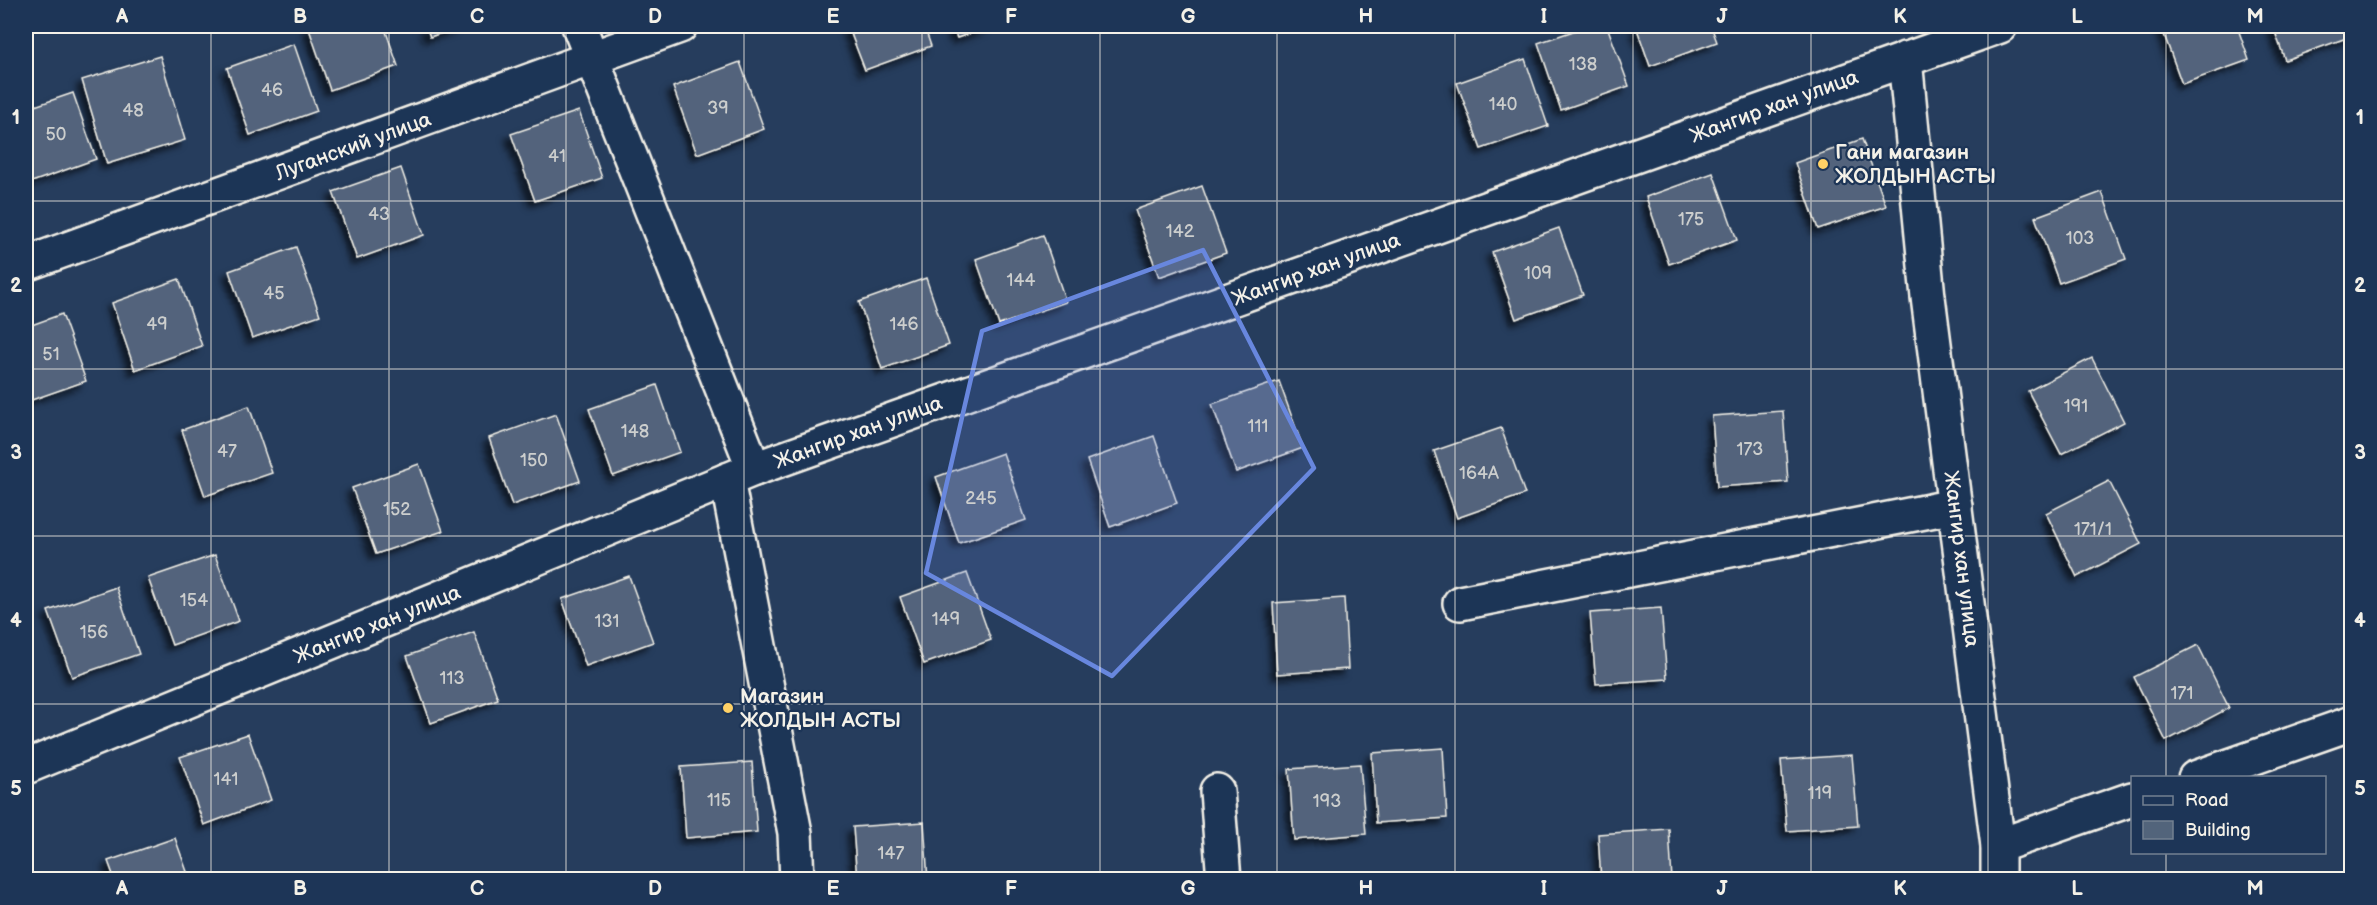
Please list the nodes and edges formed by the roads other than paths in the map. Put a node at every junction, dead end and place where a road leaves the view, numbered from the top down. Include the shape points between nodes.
1 (579, 26) edge
2 (680, 26) edge
3 (2000, 26) edge
4 (1964, 31) edge
5 (1905, 59) junction
6 (592, 60) junction
7 (26, 264) edge
8 (741, 474) junction
9 (1955, 506) junction
10 (1460, 603) dead end
11 (2352, 723) edge
12 (26, 767) edge
13 (2198, 776) edge
14 (1217, 791) dead end
15 (2131, 800) edge
16 (1998, 846) junction
17 (797, 879) edge
18 (1224, 879) edge
19 (1998, 879) edge

1 - 6 street
2 - 6 street, Луганский улица
3 - 4 street, Жангир хан улица
4 - 5 street, Жангир хан улица
5 - 8 street, Жангир хан улица
5 - 9 street, Жангир хан улица via 1928,297
6 - 7 street, Луганский улица
6 - 8 street
8 - 12 street, Жангир хан улица
8 - 17 street via 795,833
9 - 10 street
9 - 16 street, Жангир хан улица
11 - 13 street
14 - 18 street
15 - 16 street
16 - 19 street, Жангир хан улица

